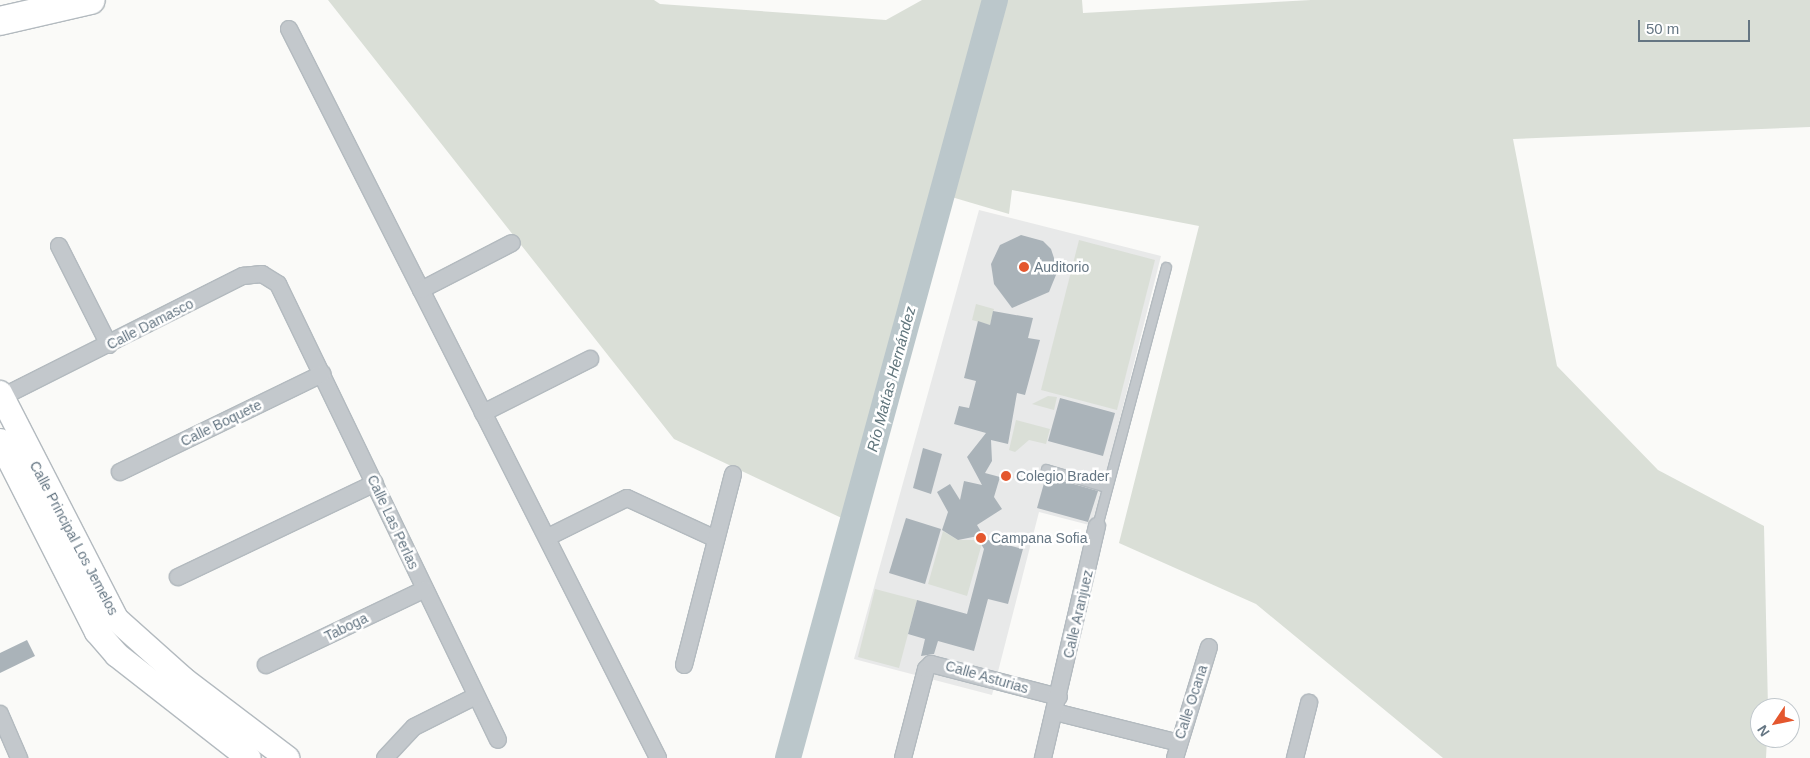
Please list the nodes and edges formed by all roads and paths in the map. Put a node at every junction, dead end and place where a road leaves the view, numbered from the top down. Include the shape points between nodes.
1 (78, 2) edge
2 (0, 21) edge
3 (289, 29) dead end
4 (512, 243) dead end
5 (60, 246) dead end
6 (1166, 267) dead end
7 (421, 290) junction
8 (289, 303) joint
9 (109, 345) junction
10 (590, 359) dead end
11 (322, 374) junction
12 (0, 398) edge
13 (483, 413) junction
14 (0, 441) edge
15 (1046, 469) dead end
16 (120, 472) dead end
17 (733, 474) dead end
18 (375, 483) junction
19 (1106, 487) junction
20 (1098, 526) joint
21 (548, 537) junction
22 (716, 539) junction
23 (178, 577) dead end
24 (425, 589) junction
25 (1209, 647) dead end
26 (684, 664) dead end
27 (266, 665) dead end
28 (476, 696) junction
29 (1309, 703) dead end
30 (1057, 705) junction
31 (0, 714) edge
32 (498, 740) dead end
33 (1177, 750) edge
34 (282, 756) edge
35 (656, 757) edge
36 (19, 758) edge
37 (249, 758) edge
38 (385, 758) edge
39 (903, 758) edge
40 (1043, 758) edge
41 (1294, 758) edge

1 - 2 highway
3 - 7 street
4 - 7 street
5 - 9 street
6 - 19 lane, Calle Aranjuez
7 - 13 street
8 - 9 street, Calle Damasco via 278,284 262,274 243,276
8 - 11 street, Calle Las Perlas
9 - 12 street, Calle Damasco
10 - 13 street
11 - 16 street, Calle Boquete
11 - 18 street, Calle Las Perlas
12 - 34 main road, Calle Principal Los Jemelos via 116,619 133,638
13 - 21 street
14 - 37 main road, Calle Principal Los Jemelos via 97,632 117,654
15 - 19 lane
17 - 22 street
18 - 23 street
18 - 24 street, Calle Las Perlas
19 - 20 lane, Calle Aranjuez
20 - 30 street, Calle Aranjuez
21 - 22 street via 627,498
21 - 35 street
22 - 26 street
24 - 27 street, Taboga
24 - 28 street, Calle Las Perlas
25 - 33 street, Calle Ocana
28 - 32 street, Calle Las Perlas
28 - 38 street via 414,727
29 - 41 street
30 - 33 street
30 - 39 street, Calle Asturias via 938,663 926,669
30 - 40 street, Calle Aranjuez
31 - 36 street

